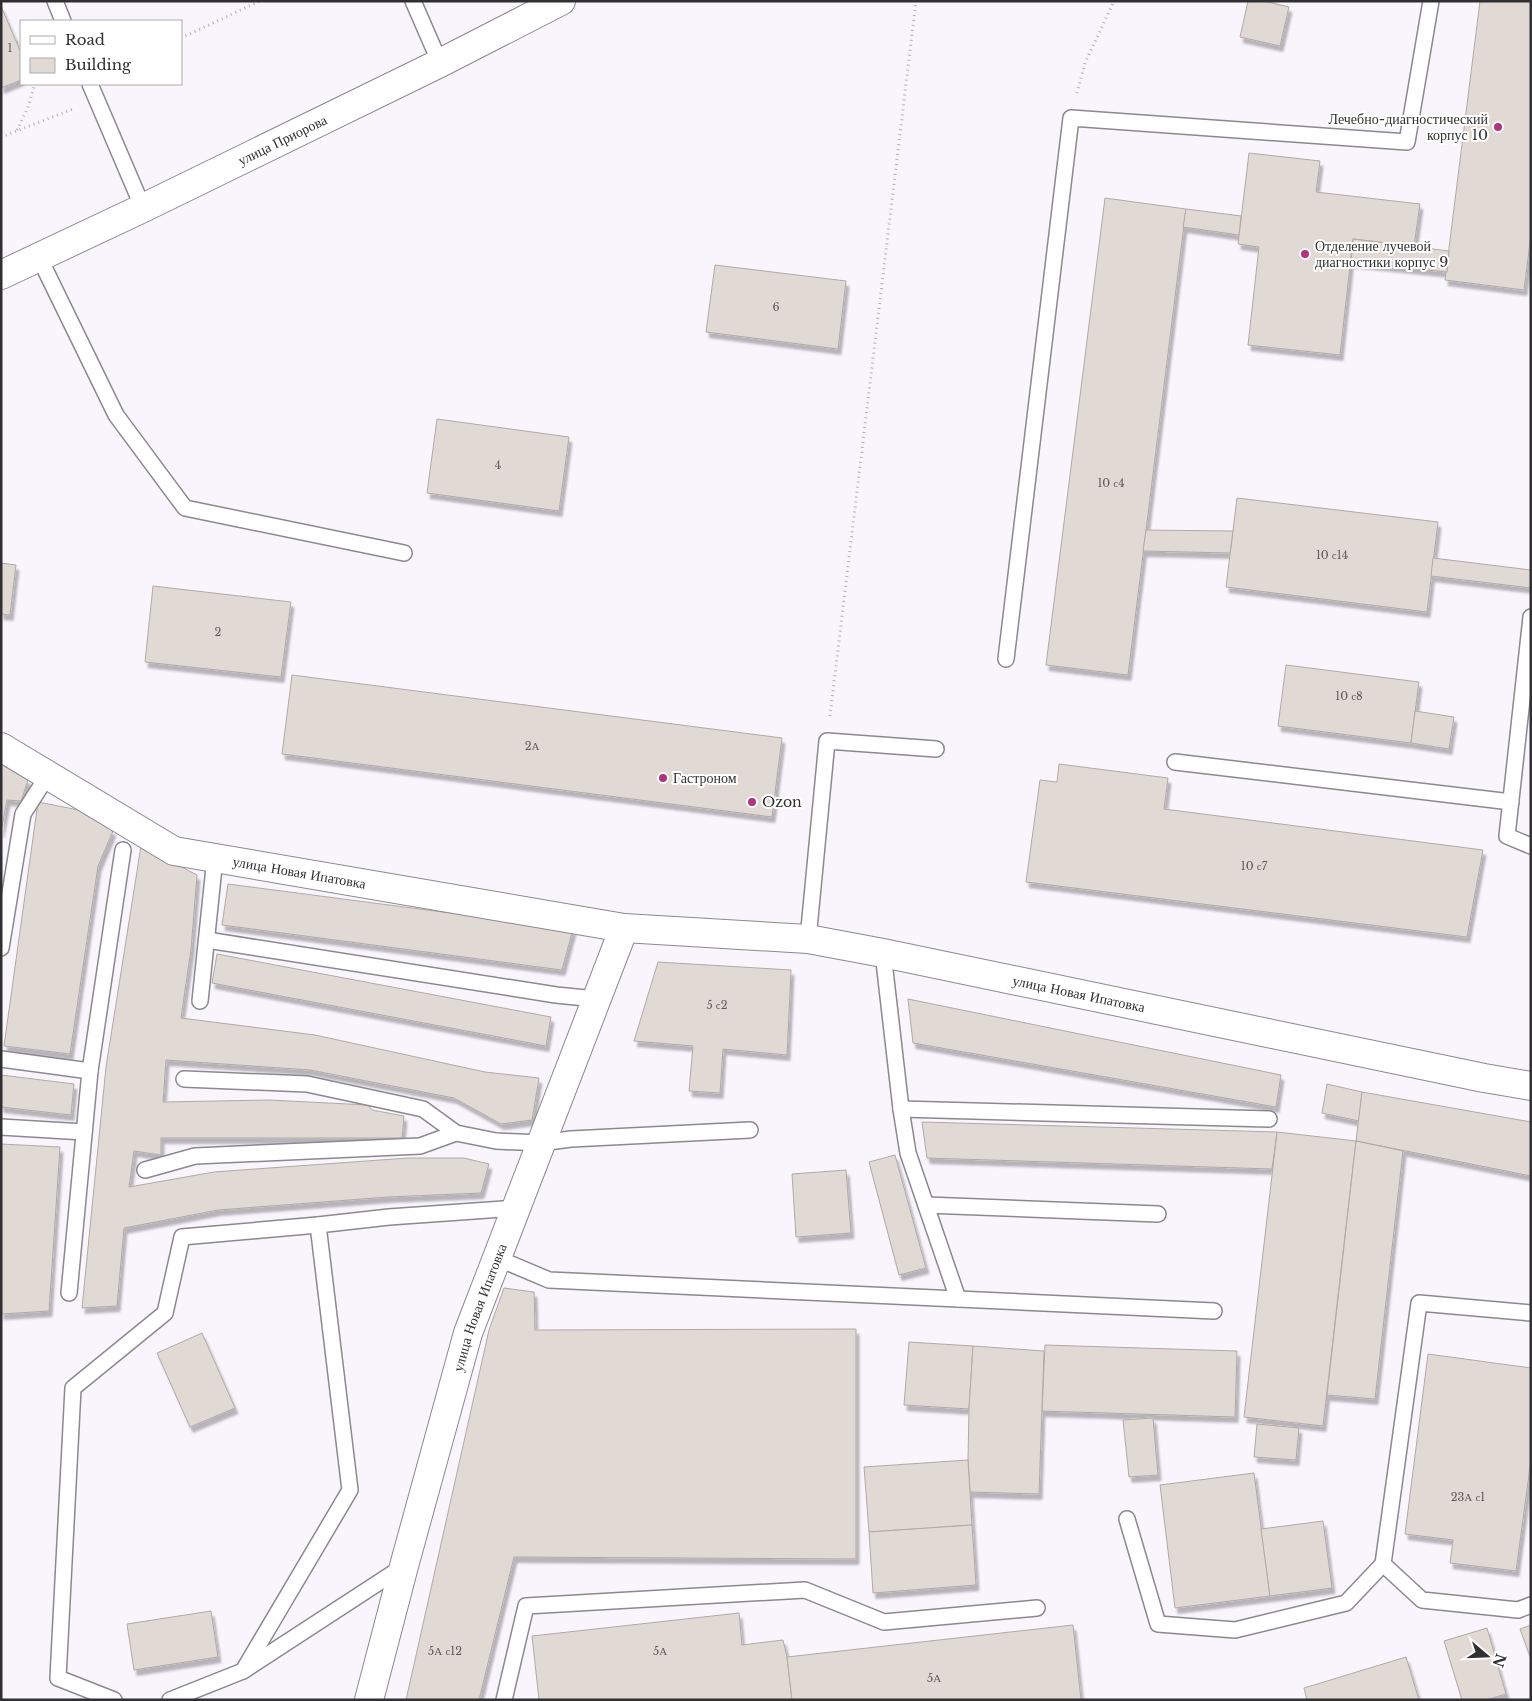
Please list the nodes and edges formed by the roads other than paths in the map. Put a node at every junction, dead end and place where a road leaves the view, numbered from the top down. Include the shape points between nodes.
1 (55, 1) edge
2 (413, 1) edge
3 (561, 1) edge
4 (1431, 1) edge
5 (63, 20) edge
6 (440, 62) junction
7 (90, 85) edge
8 (144, 208) junction
9 (39, 256) junction
10 (1, 275) edge
11 (404, 553) dead end
12 (1531, 617) edge
13 (1006, 658) dead end
14 (1, 747) edge
15 (936, 749) dead end
16 (1175, 762) dead end
17 (48, 775) junction
18 (1511, 802) junction
19 (1531, 846) edge
20 (123, 850) dead end
21 (215, 858) junction
22 (624, 928) junction
23 (808, 939) junction
24 (207, 940) junction
25 (1, 948) edge
26 (883, 953) junction
27 (596, 999) junction
28 (200, 1001) dead end
29 (1, 1059) edge
30 (90, 1071) junction
31 (184, 1080) dead end
32 (1531, 1086) edge
33 (901, 1109) junction
34 (1269, 1119) dead end
35 (1, 1128) edge
36 (750, 1130) dead end
37 (84, 1132) junction
38 (456, 1133) junction
39 (540, 1143) junction
40 (145, 1170) dead end
41 (926, 1205) junction
42 (516, 1208) junction
43 (1158, 1214) dead end
44 (318, 1225) junction
45 (497, 1258) junction
46 (69, 1293) dead end
47 (958, 1299) junction
48 (1214, 1311) dead end
49 (1531, 1313) edge
50 (1126, 1519) dead end
51 (1383, 1564) junction
52 (404, 1566) junction
53 (1531, 1605) edge
54 (1037, 1608) dead end
55 (242, 1671) junction
56 (114, 1700) edge
57 (170, 1700) edge
58 (369, 1700) edge
59 (504, 1700) edge

1 - 5 lane
2 - 6 lane
3 - 6 street, улица Приорова
4 - 13 lane via 1407,142 1070,118
6 - 8 street, улица Приорова
7 - 8 lane
8 - 9 street, улица Приорова
9 - 10 street, улица Приорова
9 - 11 lane via 116,415 185,508
12 - 18 lane
14 - 17 street, улица Новая Ипатовка
15 - 23 lane via 827,741
16 - 18 lane
17 - 21 street, улица Новая Ипатовка via 174,852
17 - 25 lane via 23,814
18 - 19 lane via 1507,836
20 - 30 lane
21 - 22 street, улица Новая Ипатовка
21 - 24 lane
22 - 23 street, улица Новая Ипатовка
22 - 27 street, улица Новая Ипатовка
23 - 26 street, улица Новая Ипатовка
24 - 27 lane
24 - 28 lane
26 - 32 street, улица Новая Ипатовка
26 - 33 lane
27 - 39 street, улица Новая Ипатовка
29 - 30 lane
30 - 37 lane
31 - 38 lane via 307,1084 423,1109
33 - 34 lane
33 - 41 lane via 908,1153
35 - 37 lane
36 - 39 lane
37 - 46 lane
38 - 39 lane via 496,1141
38 - 40 lane via 420,1146 195,1156
39 - 42 street, улица Новая Ипатовка
41 - 43 lane
41 - 47 lane
42 - 44 lane
42 - 45 street, улица Новая Ипатовка
44 - 55 lane via 350,1490
44 - 56 lane via 182,1237 165,1313 72,1388 58,1678
45 - 47 lane via 549,1280
45 - 52 street, улица Новая Ипатовка via 468,1333
47 - 48 lane
49 - 51 lane via 1419,1303
50 - 51 lane via 1158,1624 1235,1630 1346,1603
51 - 53 lane via 1422,1600 1518,1610
52 - 55 lane
52 - 58 street, улица Новая Ипатовка
54 - 59 lane via 884,1622 805,1590 526,1606
55 - 57 lane

